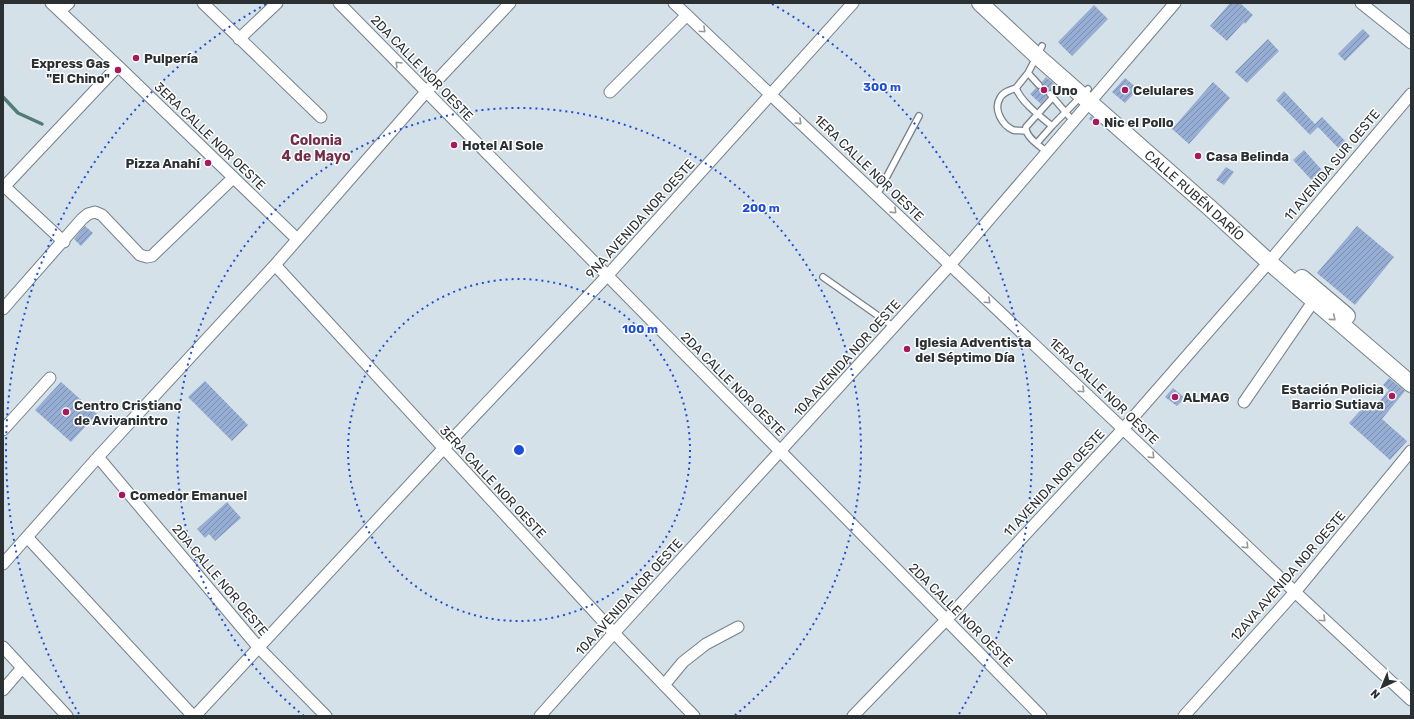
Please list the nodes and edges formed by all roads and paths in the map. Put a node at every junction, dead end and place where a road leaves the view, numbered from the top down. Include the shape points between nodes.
1 (51, 3) edge
2 (69, 3) edge
3 (202, 3) edge
4 (277, 3) edge
5 (339, 3) edge
6 (510, 3) edge
7 (674, 3) edge
8 (853, 3) edge
9 (980, 3) edge
10 (997, 3) edge
11 (1175, 3) edge
12 (1361, 3) edge
13 (60, 11) junction
14 (687, 15) junction
15 (239, 39) junction
16 (1411, 43) edge
17 (1040, 51) junction
18 (118, 66) junction
19 (1028, 73) junction
20 (1039, 85) dead end
21 (1016, 88) junction
22 (426, 92) junction
23 (610, 92) dead end
24 (1411, 94) edge
25 (771, 95) junction
26 (1088, 95) junction
27 (1066, 112) junction
28 (1038, 113) junction
29 (919, 116) dead end
30 (321, 117) dead end
31 (1073, 121) junction
32 (1052, 126) junction
33 (1026, 131) junction
34 (1037, 143) junction
35 (1047, 152) junction
36 (233, 178) junction
37 (4, 187) edge
38 (877, 195) junction
39 (297, 240) junction
40 (64, 242) junction
41 (1272, 258) junction
42 (275, 265) junction
43 (950, 265) junction
44 (607, 276) junction
45 (823, 277) dead end
46 (1317, 297) junction
47 (5, 303) edge
48 (895, 327) junction
49 (1386, 355) junction
50 (1411, 370) edge
51 (50, 378) dead end
52 (1411, 384) edge
53 (1244, 402) dead end
54 (1123, 429) junction
55 (3, 430) edge
56 (443, 449) junction
57 (1411, 451) edge
58 (780, 452) junction
59 (98, 458) junction
60 (27, 537) junction
61 (3, 564) edge
62 (1295, 592) junction
63 (946, 620) junction
64 (738, 627) dead end
65 (614, 633) junction
66 (3, 647) edge
67 (259, 648) junction
68 (22, 668) junction
69 (664, 685) junction
70 (3, 690) edge
71 (1411, 700) edge
72 (67, 716) edge
73 (194, 716) edge
74 (326, 716) edge
75 (540, 716) edge
76 (694, 716) edge
77 (852, 716) edge
78 (1041, 716) edge
79 (1184, 716) edge

1 - 13 street, 3ERA CALLE NOR OESTE
2 - 13 street
3 - 15 street
4 - 15 street
22 -> 5 street, 2DA CALLE NOR OESTE
6 - 22 street
7 - 14 street, 1ERA CALLE NOR OESTE
8 - 25 street, 9NA AVENIDA NOR OESTE
9 - 17 street, CALLE RUBÉN DARÍO
10 - 17 street, CALLE RUBÉN DARÍO
11 - 26 street, 10A AVENIDA NOR OESTE
12 - 16 street
13 - 18 street, 3ERA CALLE NOR OESTE
14 - 23 street
14 -> 25 street, 1ERA CALLE NOR OESTE
15 - 30 street
17 - 19 lane
17 - 26 street, CALLE RUBÉN DARÍO
18 - 36 street, 3ERA CALLE NOR OESTE
18 - 37 street
19 - 20 lane
19 - 21 lane
21 - 28 lane via 1018,94
21 - 33 lane via 1000,97 997,105 1001,119 1007,126 1013,130
22 - 39 street
22 - 44 street, 2DA CALLE NOR OESTE
24 - 41 street, 11 AVENIDA SUR OESTE
25 -> 38 street, 1ERA CALLE NOR OESTE
25 - 44 street, 9NA AVENIDA NOR OESTE
26 - 27 lane
26 - 31 street, 10A AVENIDA NOR OESTE
26 - 41 street, CALLE RUBÉN DARÍO
27 - 28 lane via 1051,96
27 - 31 lane
27 - 32 lane
28 - 32 lane
28 - 33 lane via 1026,127
29 - 38 lane
31 - 35 street, 10A AVENIDA NOR OESTE
32 - 34 lane
33 - 34 lane
34 - 35 lane
35 - 43 street, 10A AVENIDA NOR OESTE
36 - 39 street, 3ERA CALLE NOR OESTE
36 - 40 street via 152,256 140,255 102,215 95,212 82,219
37 - 40 street
38 -> 43 street, 1ERA CALLE NOR OESTE
39 - 42 street
40 - 47 street
41 - 46 street, CALLE RUBÉN DARÍO
41 - 54 street, 11 AVENIDA NOR OESTE
42 - 56 street, 3ERA CALLE NOR OESTE
42 - 59 street
43 - 48 street, 10A AVENIDA NOR OESTE
43 -> 54 street, 1ERA CALLE NOR OESTE
44 - 56 street, 9NA AVENIDA NOR OESTE
44 - 58 street, 2DA CALLE NOR OESTE
45 - 48 lane
46 - 49 street, CALLE RUBÉN DARÍO
46 - 53 street
48 - 58 street, 10A AVENIDA NOR OESTE
49 - 50 street, CALLE RUBÉN DARÍO
49 - 52 street, CALLE RUBÉN DARÍO
51 - 55 street
54 -> 62 street, 1ERA CALLE NOR OESTE
54 - 63 street, 11 AVENIDA NOR OESTE
56 - 65 street, 3ERA CALLE NOR OESTE
56 - 67 street, 9NA AVENIDA NOR OESTE
57 - 62 street, 12AVA AVENIDA NOR OESTE
58 - 63 street, 2DA CALLE NOR OESTE
58 - 65 street, 10A AVENIDA NOR OESTE
59 - 60 street
59 - 67 street, 2DA CALLE NOR OESTE
60 - 61 street
60 - 73 street
62 -> 71 street, 1ERA CALLE NOR OESTE
62 - 79 street, 12AVA AVENIDA NOR OESTE
63 - 77 street, 11 AVENIDA NOR OESTE
63 - 78 street, 2DA CALLE NOR OESTE
64 - 69 street via 706,644 683,662
65 - 69 street, 3ERA CALLE NOR OESTE
65 - 75 street, 10A AVENIDA NOR OESTE
66 - 68 street
67 - 73 street, 9NA AVENIDA NOR OESTE
67 - 74 street, 2DA CALLE NOR OESTE
68 - 70 street
68 - 72 street
69 - 76 street, 3ERA CALLE NOR OESTE

